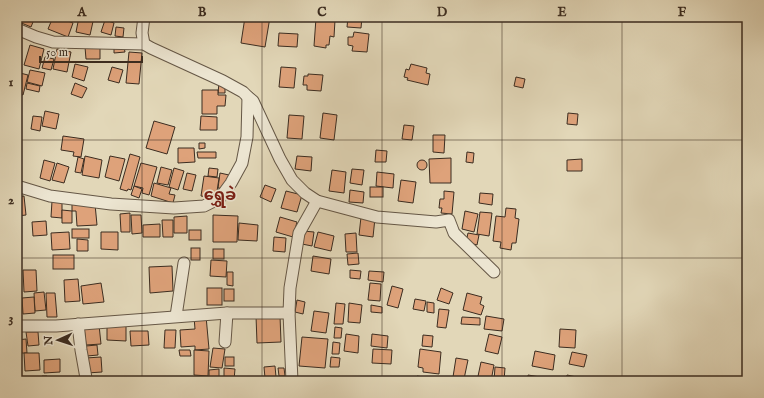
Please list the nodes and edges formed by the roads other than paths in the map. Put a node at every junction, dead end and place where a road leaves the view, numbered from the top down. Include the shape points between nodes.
1 (144, 17) edge
2 (17, 29) edge
3 (144, 44) junction
4 (248, 97) junction
5 (17, 186) edge
6 (317, 201) junction
7 (184, 263) dead end
8 (494, 272) dead end
9 (227, 312) junction
10 (289, 313) junction
11 (176, 316) junction
12 (78, 324) junction
13 (17, 326) edge
14 (226, 342) dead end
15 (86, 378) dead end
16 (292, 381) edge

1 - 3 street
2 - 3 street via 53,42
3 - 4 street via 224,82
4 - 5 street via 247,137 242,163 220,198 204,206 174,208 111,204 50,196
4 - 6 street via 253,101 292,180
6 - 8 street via 377,217 436,222 449,220 454,233
6 - 10 street via 299,233 290,288
7 - 11 street
9 - 10 street
9 - 11 street
9 - 14 street
10 - 16 street
11 - 12 street
12 - 13 street
12 - 15 street

